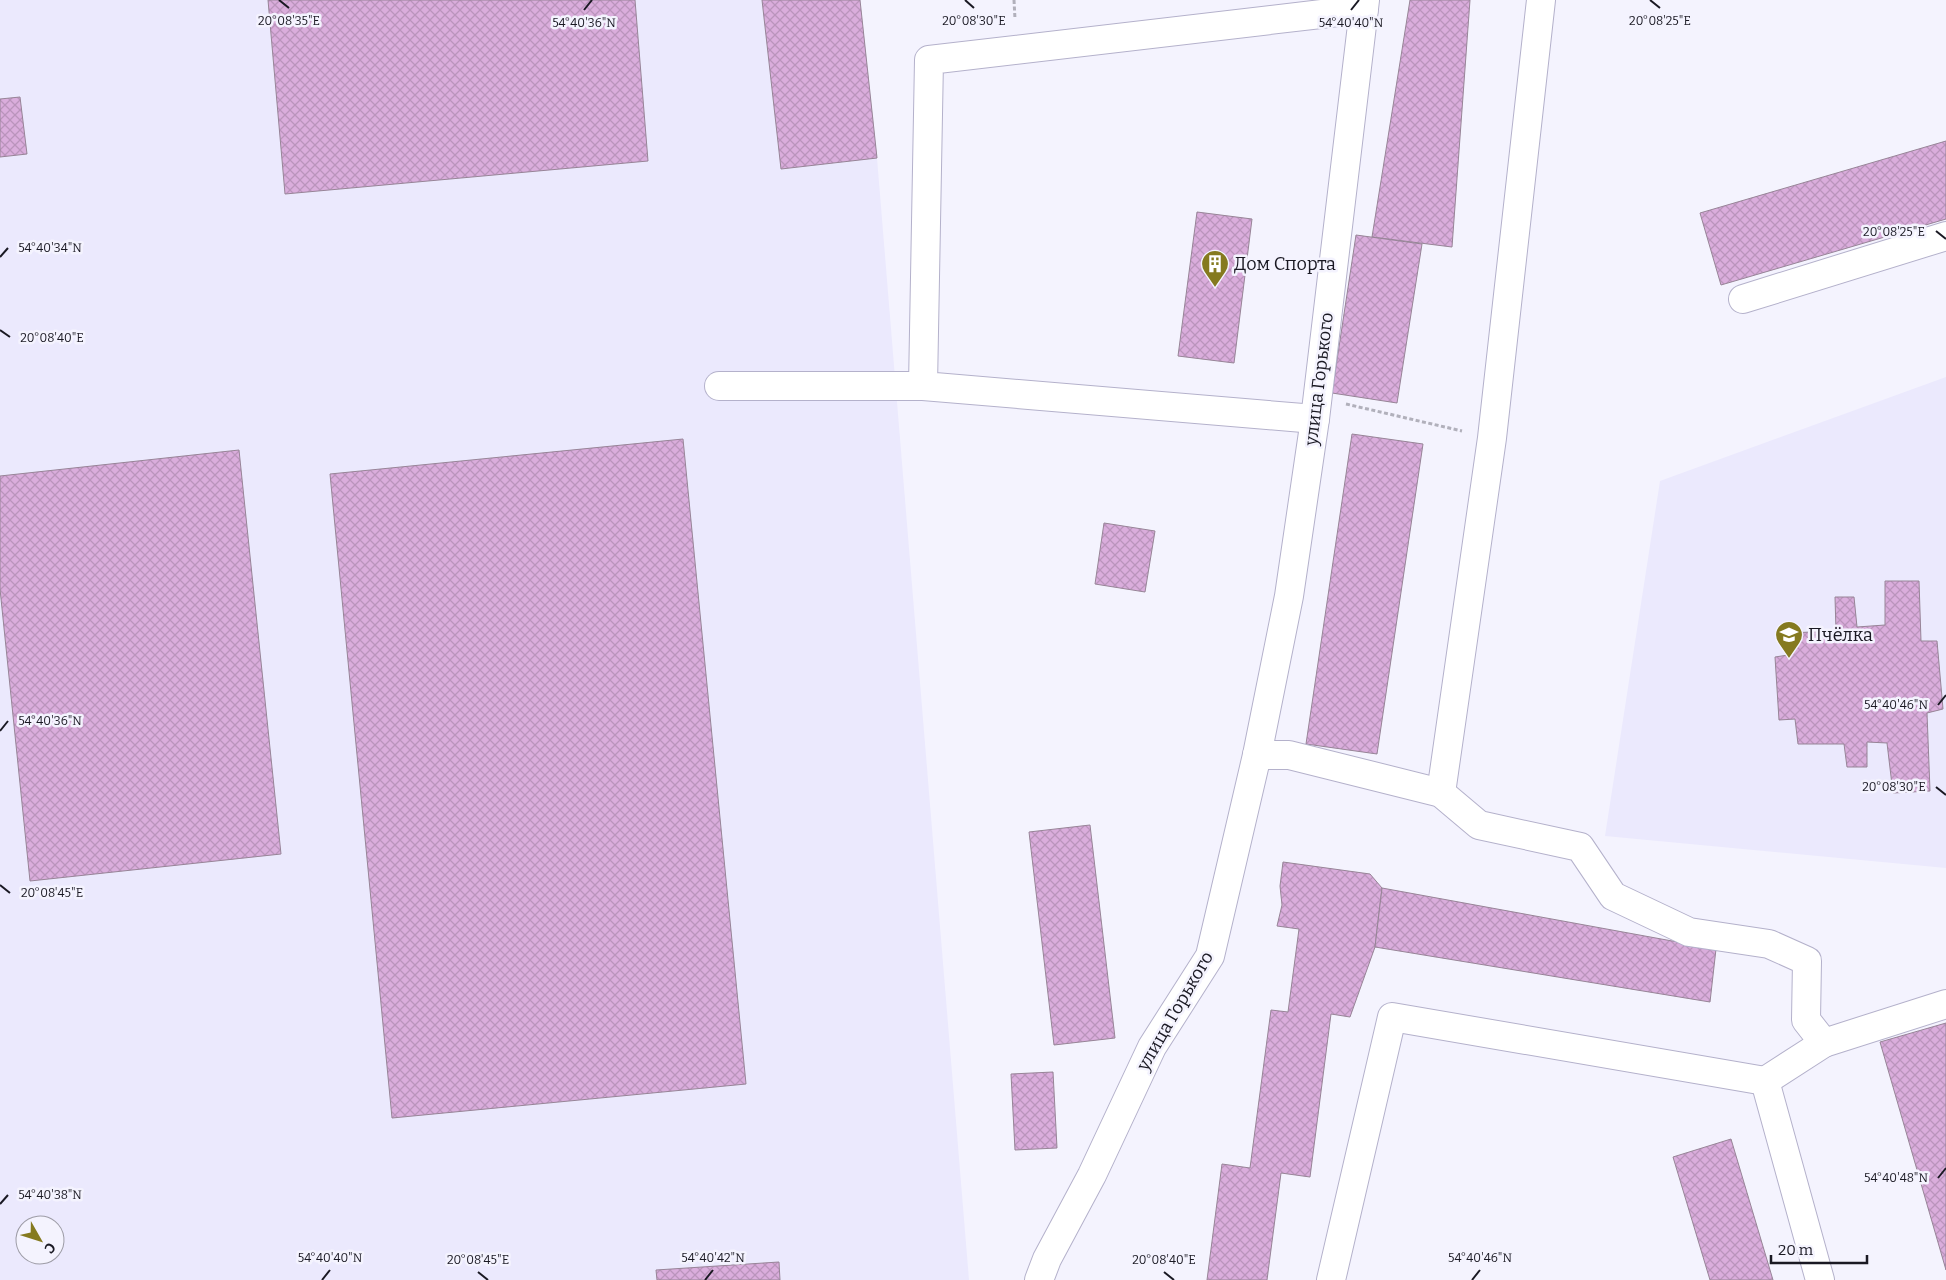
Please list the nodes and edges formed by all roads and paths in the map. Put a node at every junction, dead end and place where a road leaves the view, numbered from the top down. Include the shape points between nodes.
1 (1541, 0) edge
2 (1365, 4) edge
3 (1946, 236) edge
4 (1743, 299) dead end
5 (719, 386) dead end
6 (923, 386) junction
7 (1344, 404) dead end
8 (1315, 419) junction
9 (1492, 438) junction
10 (1257, 755) junction
11 (1441, 793) junction
12 (1946, 1004) edge
13 (1824, 1043) junction
14 (1765, 1081) junction
15 (1039, 1280) edge
16 (1331, 1280) edge
17 (1820, 1280) edge

1 - 9 street
2 - 6 street via 1129,26 929,60
2 - 8 street, улица Горького
3 - 4 street
5 - 6 street
6 - 8 street
7 - 9 path
8 - 10 street, улица Горького via 1289,596
9 - 11 street
10 - 11 street via 1289,755
10 - 15 street, улица Горького via 1210,956 1152,1047
11 - 13 street via 1480,825 1580,847 1613,896 1689,932 1769,944 1807,961 1806,1020
12 - 13 street
13 - 14 street
14 - 16 street via 1392,1017
14 - 17 street

